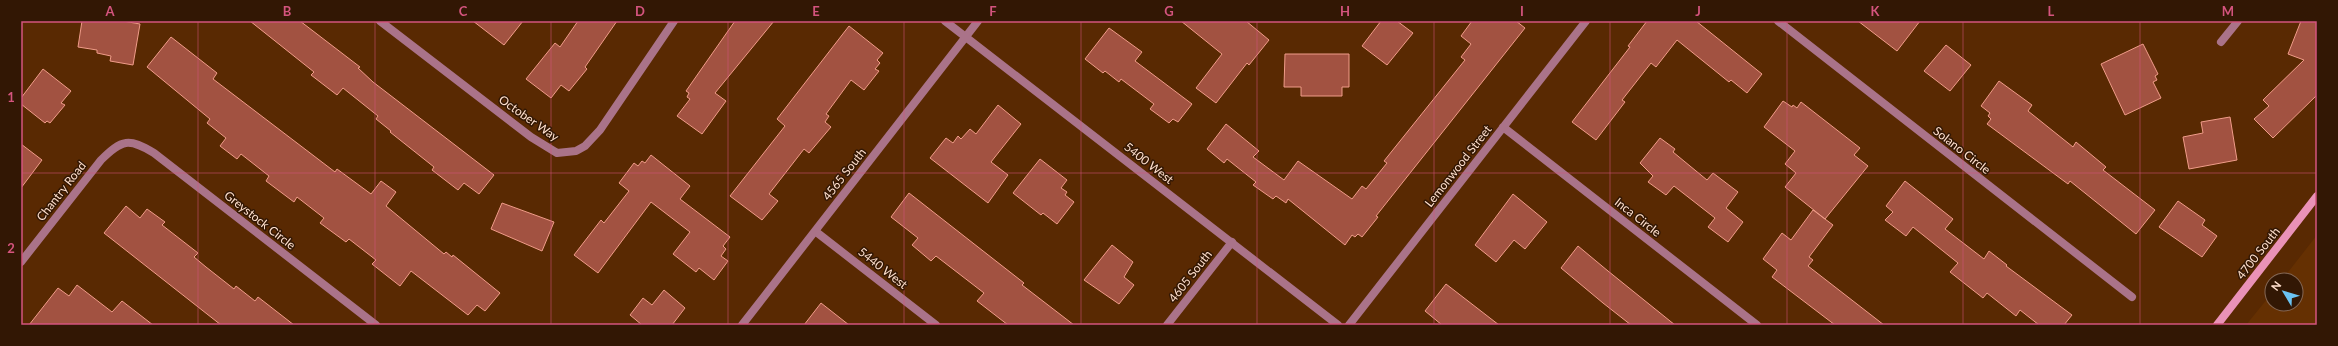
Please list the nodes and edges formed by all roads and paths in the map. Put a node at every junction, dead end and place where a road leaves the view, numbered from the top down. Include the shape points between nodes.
1 (380, 21) edge
2 (674, 21) edge
3 (946, 21) edge
4 (978, 21) edge
5 (1586, 21) edge
6 (1778, 21) edge
7 (2238, 21) edge
8 (390, 24) edge
9 (966, 37) junction
10 (2221, 42) dead end
11 (1503, 127) junction
12 (126, 141) joint
13 (2317, 196) edge
14 (815, 231) junction
15 (1232, 242) junction
16 (21, 262) edge
17 (2132, 297) dead end
18 (376, 325) edge
19 (742, 325) edge
20 (936, 325) edge
21 (1167, 325) edge
22 (1338, 325) edge
23 (1349, 325) edge
24 (1757, 325) edge
25 (2217, 325) edge

1 - 8 street, October Way
2 - 8 street, October Way via 600,130 585,146 566,154 557,153 531,137
3 - 9 street, 5400 West
4 - 9 street, 4565 South
5 - 11 street, Lemonwood Street
6 - 17 street, Solano Circle
7 - 10 street
9 - 14 street, 4565 South
9 - 15 street, 5400 West
11 - 23 street, Lemonwood Street
11 - 24 street, Inca Circle
12 - 16 street, Chantry Road via 101,160
12 - 18 street, Greystock Circle via 154,153
13 - 25 main road, 4700 South
14 - 19 street, 4565 South
14 - 20 street, 5440 West
15 - 21 street, 4605 South
15 - 22 street, 5400 West

